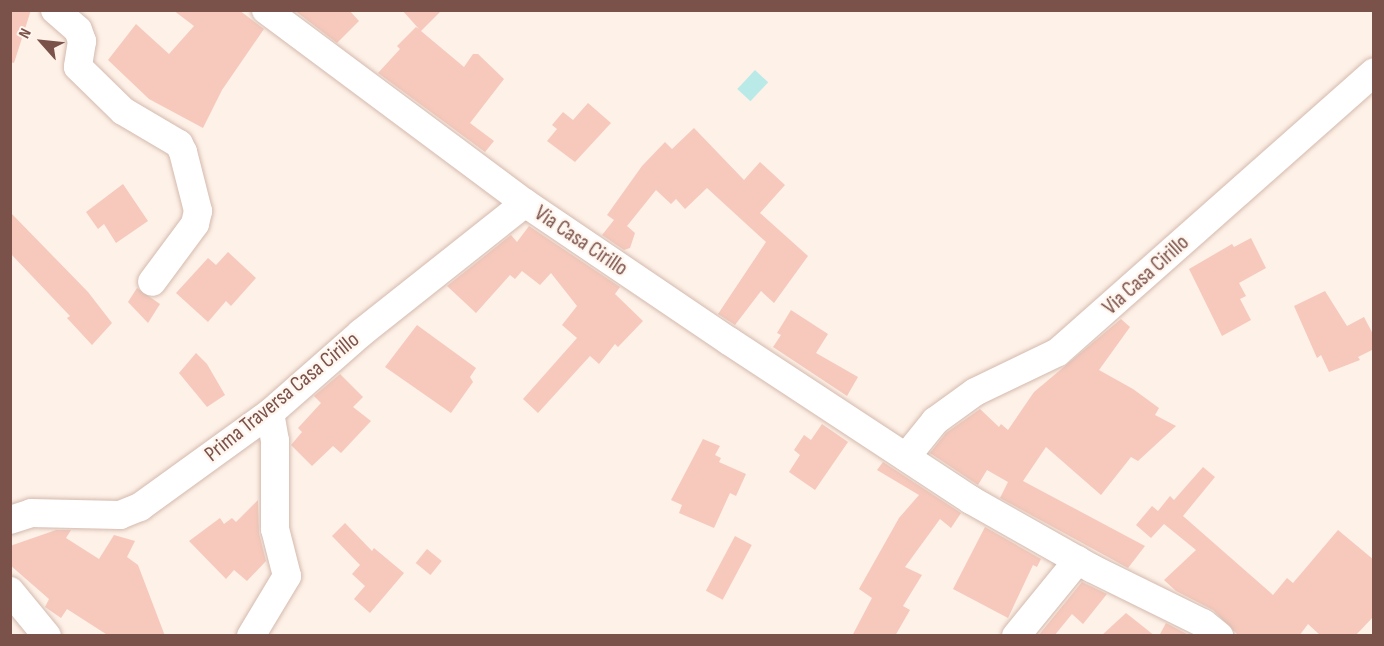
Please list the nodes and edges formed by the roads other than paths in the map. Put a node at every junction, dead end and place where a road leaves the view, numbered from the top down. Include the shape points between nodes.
1 (55, 10) edge
2 (266, 10) edge
3 (1374, 72) edge
4 (525, 204) junction
5 (152, 282) dead end
6 (270, 413) junction
7 (906, 457) junction
8 (10, 520) edge
9 (1078, 560) junction
10 (10, 591) edge
11 (47, 636) edge
12 (251, 636) edge
13 (1016, 636) edge
14 (1219, 636) edge

1 - 5 street via 78,30 82,41 78,67 123,111 179,144 183,152 198,211 195,224
2 - 4 street, Via Casa Cirillo
3 - 7 street, Via Casa Cirillo via 1058,352 975,392 935,422
4 - 6 street, Prima Traversa Casa Cirillo via 361,333
4 - 7 street, Via Casa Cirillo
6 - 8 street, Prima Traversa Casa Cirillo via 140,507 120,515 31,513
6 - 12 street via 275,441 275,529 287,576
7 - 9 street, Via Casa Cirillo via 971,500
9 - 13 street
9 - 14 street, Via Casa Cirillo via 1203,623
10 - 11 street

